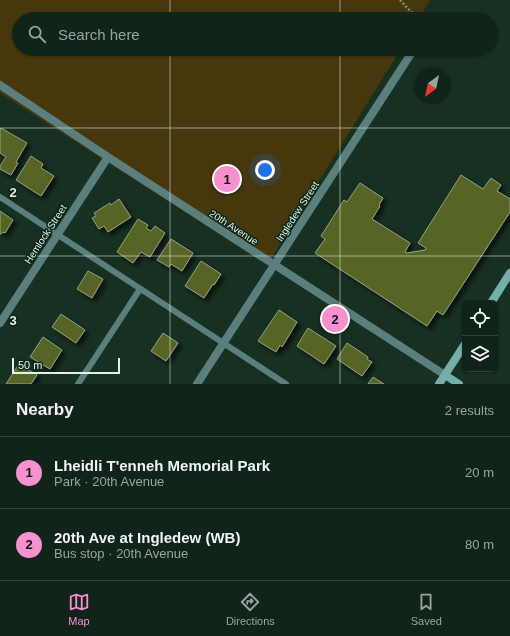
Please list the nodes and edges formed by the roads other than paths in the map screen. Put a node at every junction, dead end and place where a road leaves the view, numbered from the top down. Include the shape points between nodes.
1 (409, 56) edge
2 (0, 85) edge
3 (108, 157) junction
4 (0, 197) edge
5 (57, 235) junction
6 (274, 265) junction
7 (510, 273) edge
8 (140, 289) junction
9 (493, 300) edge
10 (0, 323) edge
11 (224, 343) junction
12 (462, 349) edge
13 (445, 375) junction
14 (78, 384) edge
15 (197, 384) edge
16 (286, 384) edge
17 (439, 384) edge
18 (459, 384) edge

1 - 6 street, Ingledew Street
2 - 3 street, 20th Avenue
3 - 5 street, Hemlock Street
3 - 6 street, 20th Avenue
4 - 5 lane
5 - 8 lane
5 - 10 street, Hemlock Street
6 - 11 street, Ingledew Street
6 - 13 street, 20th Avenue
7 - 9 main road
8 - 11 lane
8 - 14 lane
11 - 15 street, Ingledew Street
11 - 16 lane
12 - 13 main road
13 - 17 main road
13 - 18 main road, 20th Avenue

